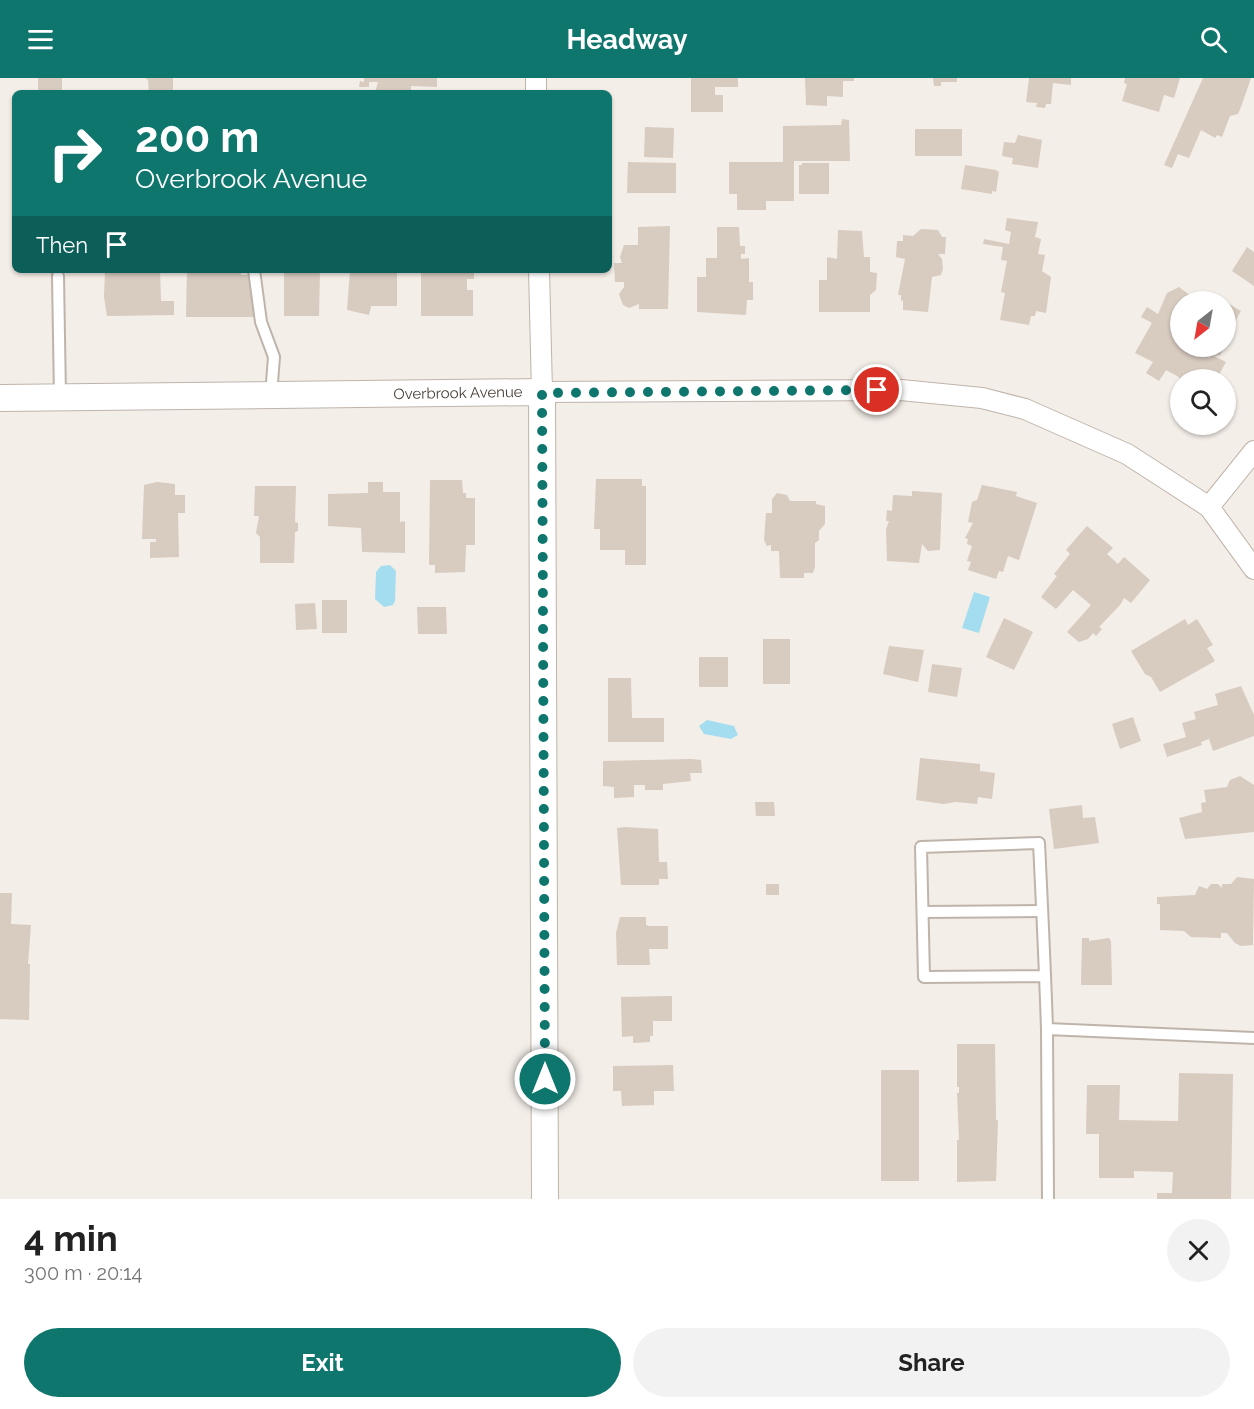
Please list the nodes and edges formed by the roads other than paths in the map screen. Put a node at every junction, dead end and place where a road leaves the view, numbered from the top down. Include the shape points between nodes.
1 (254, 273) edge
2 (539, 273) edge
3 (58, 276) dead end
4 (542, 393) junction
5 (271, 395) junction
6 (60, 397) junction
7 (0, 398) edge
8 (1254, 451) edge
9 (1209, 507) junction
10 (1254, 569) edge
11 (1042, 910) junction
12 (923, 912) junction
13 (1045, 976) junction
14 (1047, 1029) junction
15 (1254, 1038) edge
16 (545, 1199) edge
17 (1048, 1199) edge

1 - 5 lane via 261,322 274,357
2 - 4 street
3 - 6 lane
4 - 5 street, Overbrook Avenue
4 - 9 street, Overbrook Avenue via 901,390 982,398 1025,409 1127,454
4 - 16 street
5 - 6 street, Overbrook Avenue
6 - 7 street, Overbrook Avenue
8 - 9 street
9 - 10 street, Overbrook Avenue
11 - 12 lane
11 - 12 lane via 1039,843 921,847
11 - 13 lane
12 - 13 lane via 924,977
13 - 14 lane
14 - 15 lane
14 - 17 lane

